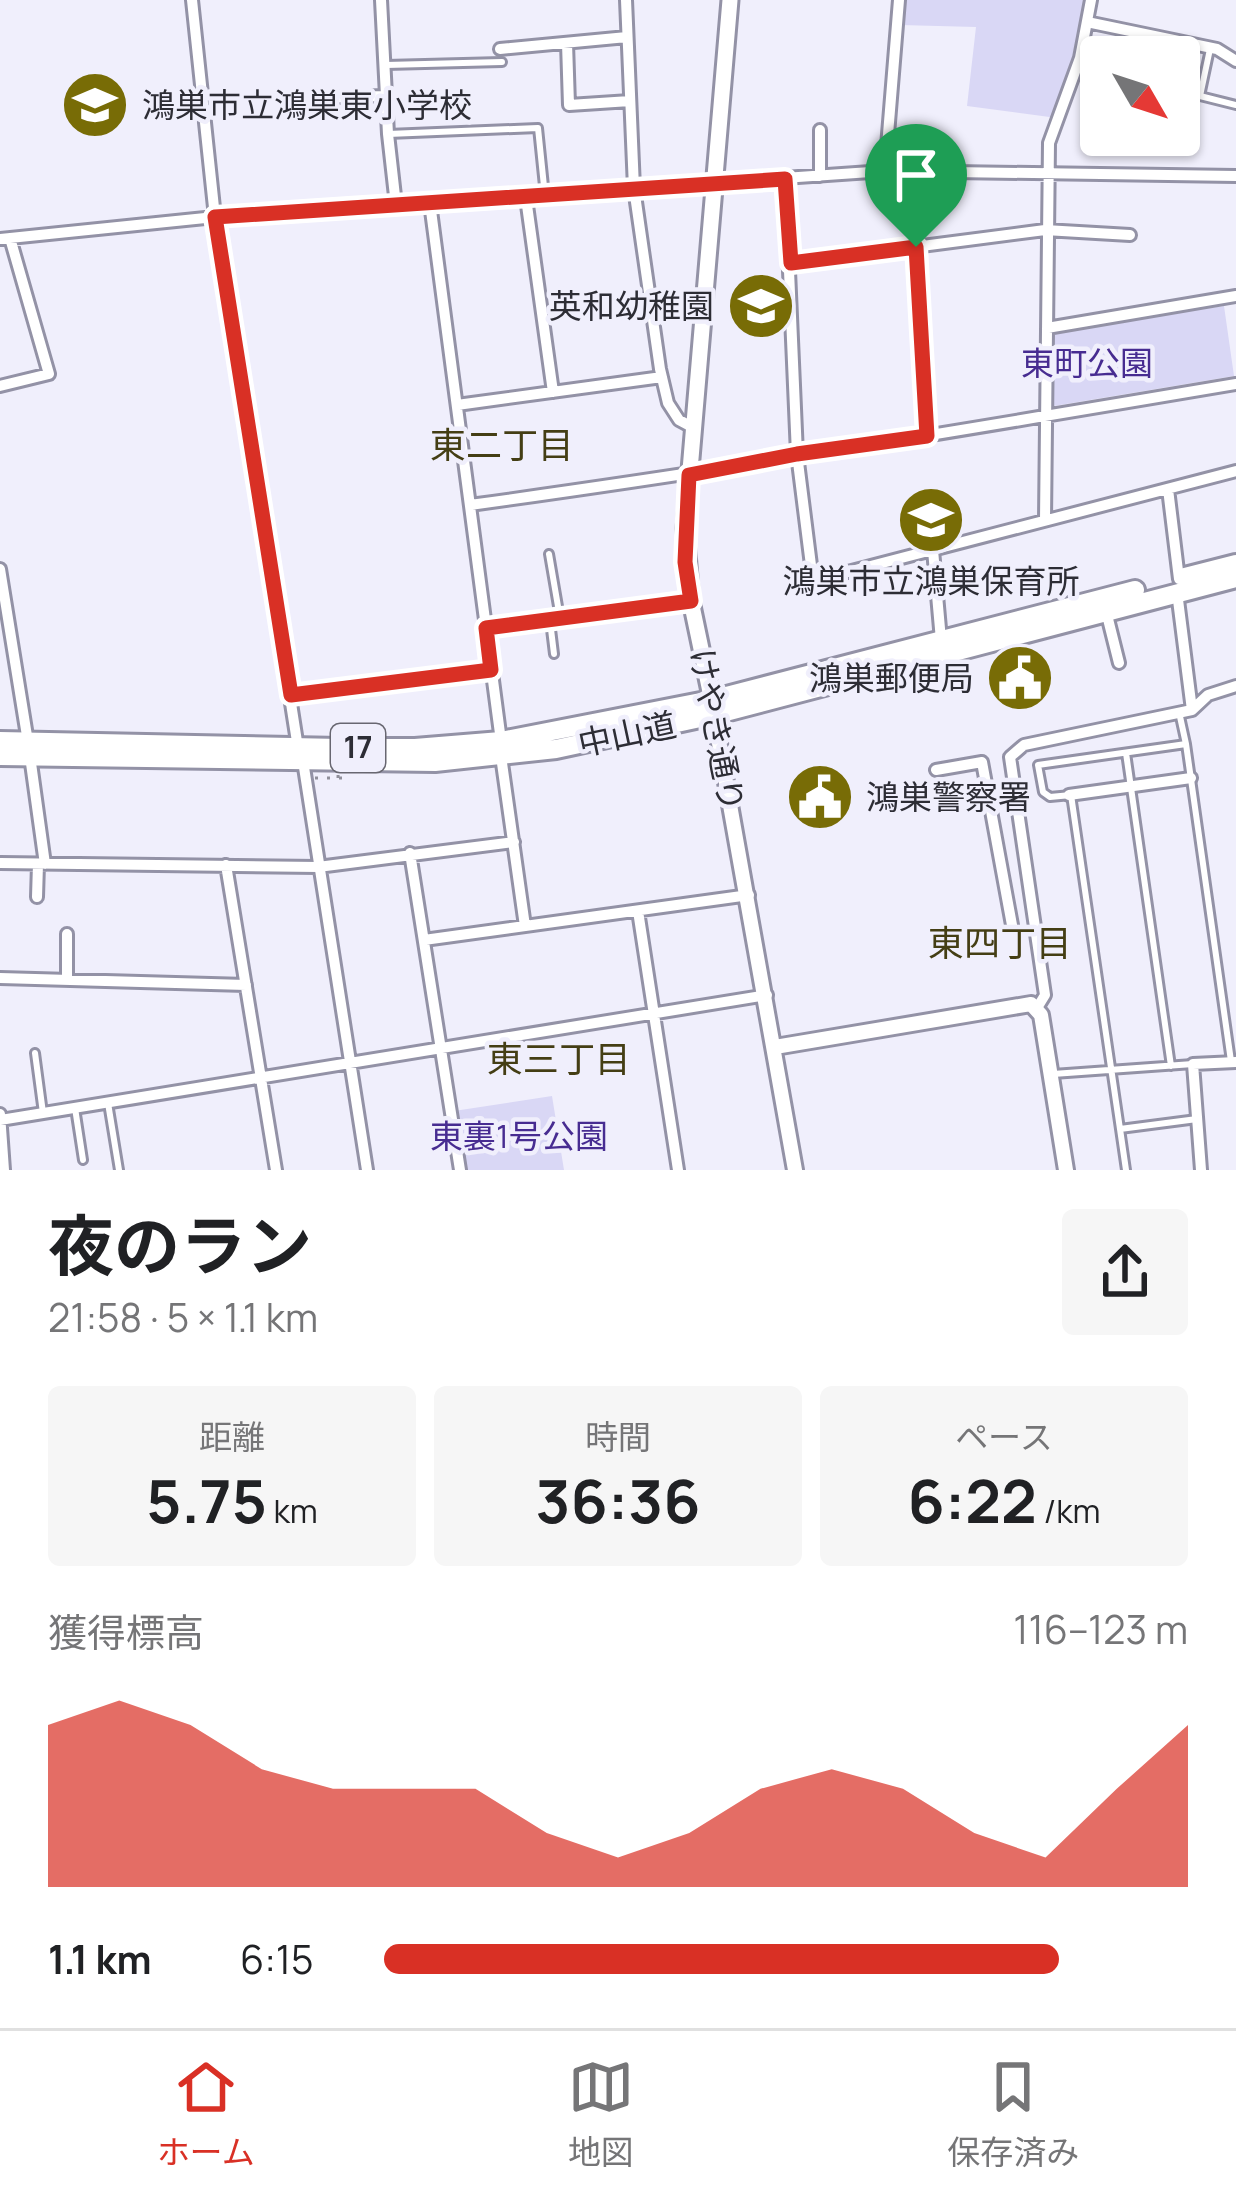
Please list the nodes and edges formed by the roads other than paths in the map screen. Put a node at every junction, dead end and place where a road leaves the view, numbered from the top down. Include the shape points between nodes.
1 (192, 0) edge
2 (381, 0) edge
3 (626, 0) edge
4 (730, 0) edge
5 (899, 0) edge
6 (1090, 0) edge
7 (1087, 22) junction
8 (627, 37) junction
9 (567, 43) junction
10 (1210, 47) junction
11 (501, 56) joint
12 (1236, 61) edge
13 (386, 65) junction
14 (386, 96) junction
15 (311, 98) dead end
16 (630, 101) junction
17 (1236, 105) edge
18 (820, 130) dead end
19 (388, 134) junction
20 (885, 171) junction
21 (1047, 172) junction
22 (820, 176) junction
23 (1236, 176) edge
24 (785, 179) junction
25 (716, 181) junction
26 (634, 188) junction
27 (545, 196) junction
28 (526, 198) junction
29 (430, 203) junction
30 (396, 205) junction
31 (215, 217) junction
32 (1045, 230) junction
33 (1130, 235) dead end
34 (5, 238) edge
35 (916, 247) junction
36 (791, 263) junction
37 (1236, 296) edge
38 (1046, 328) junction
39 (662, 377) junction
40 (1236, 383) edge
41 (0, 386) edge
42 (553, 392) junction
43 (457, 405) junction
44 (1046, 416) junction
45 (694, 428) junction
46 (927, 436) junction
47 (797, 454) junction
48 (1236, 471) edge
49 (689, 475) junction
50 (1168, 488) junction
51 (470, 506) junction
52 (1046, 520) junction
53 (933, 550) junction
54 (549, 554) dead end
55 (1236, 564) edge
56 (0, 572) edge
57 (1236, 578) edge
58 (1178, 585) junction
59 (691, 601) junction
60 (1106, 611) junction
61 (555, 619) junction
62 (486, 628) junction
63 (941, 640) junction
64 (14, 650) junction
65 (0, 652) edge
66 (554, 654) dead end
67 (1119, 663) dead end
68 (491, 670) junction
69 (1236, 686) edge
70 (291, 695) junction
71 (713, 707) junction
72 (1186, 711) junction
73 (0, 741) edge
74 (1186, 744) junction
75 (501, 748) junction
76 (29, 749) junction
77 (1126, 753) junction
78 (0, 756) edge
79 (305, 762) junction
80 (936, 770) dead end
81 (1191, 778) junction
82 (1131, 786) junction
83 (1069, 795) junction
84 (514, 842) junction
85 (410, 853) junction
86 (0, 863) edge
87 (42, 864) junction
88 (226, 865) junction
89 (317, 867) junction
90 (1027, 871) junction
91 (1003, 874) junction
92 (749, 895) junction
93 (37, 898) dead end
94 (638, 911) junction
95 (1012, 925) dead end
96 (525, 926) junction
97 (67, 934) dead end
98 (424, 940) junction
99 (0, 978) edge
100 (67, 980) junction
101 (246, 985) junction
102 (766, 995) junction
103 (1037, 1008) junction
104 (653, 1014) junction
105 (775, 1047) junction
106 (442, 1049) junction
107 (35, 1054) dead end
108 (1234, 1062) edge
109 (350, 1064) junction
110 (1193, 1064) junction
111 (1171, 1066) junction
112 (1111, 1070) junction
113 (1051, 1075) junction
114 (262, 1078) junction
115 (108, 1102) junction
116 (75, 1108) junction
117 (44, 1113) junction
118 (0, 1118) edge
119 (1197, 1119) junction
120 (1120, 1129) junction
121 (83, 1160) dead end
122 (4, 1170) edge
123 (119, 1170) edge
124 (276, 1170) edge
125 (367, 1170) edge
126 (460, 1170) edge
127 (678, 1170) edge
128 (795, 1170) edge
129 (1066, 1170) edge
130 (1126, 1170) edge
131 (1201, 1170) edge

1 - 31 street
2 - 13 street
3 - 8 street
4 - 25 main road, けやき通り
5 - 20 street
6 - 7 street
7 - 10 street
7 - 21 street
8 - 9 street
8 - 16 street
9 - 11 street
9 - 16 street via 569,105
10 - 12 street
10 - 17 lane via 1199,97
11 - 13 lane
13 - 14 street
14 - 15 street
14 - 19 street
16 - 26 street
18 - 22 street
19 - 27 lane via 538,128
19 - 30 street
20 - 21 street
20 - 22 street
21 - 23 street
21 - 32 street
22 - 24 street
24 - 25 street
24 - 36 street
25 - 26 street
25 - 45 main road, けやき通り
26 - 27 street
26 - 39 street
27 - 28 street
28 - 29 street
28 - 42 street
29 - 30 street
29 - 43 street
30 - 31 street
31 - 34 street
31 - 70 street
32 - 33 street
32 - 35 street
32 - 38 street
34 - 41 street via 49,374
35 - 36 street
35 - 46 street
36 - 47 street
37 - 38 street
38 - 44 street
39 - 42 street
39 - 45 street via 679,421
40 - 44 street
42 - 43 street
43 - 51 street
44 - 46 street
44 - 52 street
45 - 49 main road, けやき通り
46 - 47 street
47 - 49 street
47 - 53 street via 814,581
48 - 50 street
49 - 51 street
49 - 59 main road, けやき通り
50 - 52 street
50 - 58 street
51 - 62 street
52 - 53 street
53 - 63 street
54 - 61 lane
55 - 58 highway, 中山道 / 17
56 - 64 street
57 - 58 highway, 中山道 / 17
58 - 60 highway, 中山道 / 17
58 - 63 highway, 中山道 / 17
58 - 72 street
59 - 61 street
59 - 71 main road, けやき通り
60 - 67 street
60 - 71 highway, 中山道 / 17
61 - 62 street
61 - 66 lane
62 - 68 street
63 - 71 highway, 中山道 / 17
64 - 65 street
64 - 76 street
68 - 70 street
68 - 75 street
69 - 72 street
70 - 79 street
71 - 75 highway, 中山道 / 17 via 621,738
71 - 92 street, けやき通り
72 - 74 lane
72 - 90 street via 1024,745 1010,757
73 - 76 highway, 中山道 / 17
74 - 77 lane
74 - 81 lane
75 - 79 highway, 中山道 / 17 via 415,748
75 - 84 street
76 - 78 highway, 中山道 / 17
76 - 79 highway, 中山道 / 17
76 - 87 street
77 - 82 lane
77 - 83 lane via 1038,765 1043,793
79 - 89 street
80 - 91 street via 982,762
81 - 82 street
81 - 108 lane
82 - 83 street
82 - 111 lane
83 - 112 lane
84 - 85 street
84 - 96 street
85 - 89 street
85 - 98 street
86 - 87 street
87 - 88 street
87 - 93 street
88 - 89 street
88 - 101 street
89 - 109 street
90 - 91 street
90 - 103 street via 1045,995
91 - 95 street
92 - 94 street
92 - 102 street, けやき通り
94 - 96 street
94 - 104 street
96 - 98 street
97 - 100 street
98 - 106 street
99 - 100 street
100 - 101 street
101 - 114 street
102 - 104 street
102 - 105 street, けやき通り
103 - 105 street
103 - 113 street
104 - 106 street
104 - 127 street
105 - 128 street, けやき通り
106 - 109 street
106 - 126 street
107 - 117 lane
108 - 110 street
109 - 114 street
109 - 125 street
110 - 111 lane
110 - 119 street
111 - 112 lane
112 - 113 lane
112 - 120 lane
113 - 129 street
114 - 115 street
114 - 124 street
115 - 116 street
115 - 123 lane
116 - 117 street
116 - 121 lane
117 - 118 street
118 - 122 street
119 - 120 lane
119 - 131 street
120 - 130 lane

